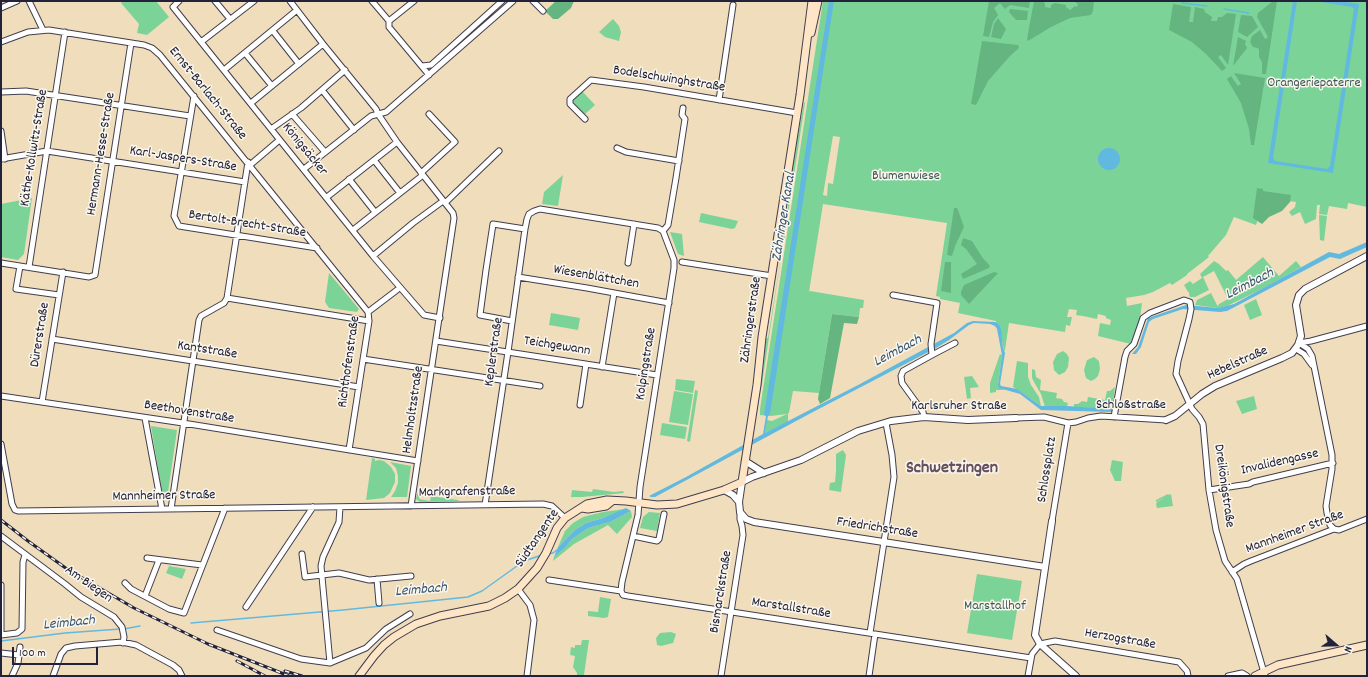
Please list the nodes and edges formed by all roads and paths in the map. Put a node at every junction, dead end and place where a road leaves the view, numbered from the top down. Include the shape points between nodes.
1 (17, 1) edge
2 (30, 1) edge
3 (179, 1) edge
4 (215, 1) edge
5 (254, 1) edge
6 (290, 1) edge
7 (372, 1) edge
8 (414, 1) edge
9 (502, 1) edge
10 (513, 1) edge
11 (533, 1) edge
12 (812, 1) edge
13 (818, 1) edge
14 (733, 5) dead end
15 (1, 8) edge
16 (297, 10) junction
17 (543, 11) dead end
18 (230, 19) junction
19 (388, 21) junction
20 (43, 30) junction
21 (273, 31) junction
22 (65, 32) junction
23 (1, 42) edge
24 (201, 42) junction
25 (808, 42) junction
26 (131, 43) junction
27 (323, 44) junction
28 (246, 53) junction
29 (299, 64) junction
30 (422, 66) junction
31 (224, 70) junction
32 (345, 70) junction
33 (429, 75) junction
34 (272, 86) junction
35 (322, 90) junction
36 (1, 92) edge
37 (56, 95) junction
38 (194, 96) junction
39 (719, 100) junction
40 (251, 104) junction
41 (122, 105) junction
42 (683, 108) dead end
43 (797, 113) junction
44 (292, 114) junction
45 (378, 114) junction
46 (429, 114) dead end
47 (190, 116) junction
48 (585, 120) dead end
49 (271, 129) junction
50 (354, 130) junction
51 (1, 131) edge
52 (276, 142) dead end
53 (397, 142) junction
54 (617, 148) dead end
55 (499, 151) dead end
56 (47, 152) junction
57 (325, 152) junction
58 (3, 159) edge
59 (374, 160) junction
60 (678, 161) junction
61 (113, 162) junction
62 (249, 163) junction
63 (304, 169) junction
64 (180, 172) junction
65 (422, 174) junction
66 (349, 179) junction
67 (245, 182) junction
68 (400, 193) junction
69 (327, 197) junction
70 (444, 202) junction
71 (375, 212) junction
72 (634, 224) junction
73 (525, 229) junction
74 (353, 230) junction
75 (663, 231) junction
76 (236, 235) junction
77 (317, 248) junction
78 (373, 256) junction
79 (1367, 256) edge
80 (682, 262) dead end
81 (1, 263) edge
82 (628, 263) dead end
83 (20, 266) junction
84 (29, 267) junction
85 (62, 272) junction
86 (772, 276) junction
87 (518, 277) junction
88 (397, 290) dead end
89 (614, 293) junction
90 (59, 295) junction
91 (892, 296) dead end
92 (227, 298) junction
93 (669, 303) junction
94 (368, 312) junction
95 (440, 318) junction
96 (369, 321) junction
97 (512, 321) junction
98 (1367, 326) edge
99 (52, 339) junction
100 (436, 341) junction
101 (955, 343) dead end
102 (1299, 343) junction
103 (1296, 349) junction
104 (508, 352) junction
105 (932, 353) junction
106 (363, 359) junction
107 (192, 361) junction
108 (586, 364) junction
109 (602, 367) junction
110 (1314, 368) junction
111 (432, 369) junction
112 (657, 375) junction
113 (504, 380) junction
114 (540, 386) dead end
115 (359, 387) junction
116 (1, 396) edge
117 (42, 402) junction
118 (580, 404) dead end
119 (1190, 404) junction
120 (924, 417) junction
121 (1114, 417) junction
122 (145, 418) junction
123 (1016, 418) joint
124 (1166, 420) joint
125 (886, 422) junction
126 (183, 423) junction
127 (1068, 423) junction
128 (1, 444) edge
129 (349, 450) junction
130 (418, 462) junction
131 (745, 462) junction
132 (1333, 463) junction
133 (764, 473) junction
134 (742, 482) junction
135 (724, 490) junction
136 (1209, 490) junction
137 (639, 502) junction
138 (739, 502) junction
139 (485, 505) junction
140 (411, 506) junction
141 (313, 507) junction
142 (340, 507) junction
143 (365, 507) joint
144 (225, 508) junction
145 (162, 509) junction
146 (171, 509) junction
147 (740, 512) junction
148 (664, 514) dead end
149 (566, 518) junction
150 (1367, 519) edge
151 (1052, 521) joint
152 (1334, 529) junction
153 (1, 536) edge
154 (633, 536) junction
155 (884, 542) junction
156 (302, 554) dead end
157 (25, 555) junction
158 (147, 558) dead end
159 (159, 560) junction
160 (202, 565) junction
161 (1045, 568) junction
162 (1232, 572) junction
163 (322, 574) junction
164 (411, 576) dead end
165 (377, 579) junction
166 (549, 580) dead end
167 (125, 583) dead end
168 (1, 585) edge
169 (518, 589) junction
170 (621, 591) junction
171 (145, 596) junction
172 (379, 603) dead end
173 (246, 607) dead end
174 (731, 612) junction
175 (410, 614) dead end
176 (218, 630) dead end
177 (873, 634) junction
178 (1, 635) edge
179 (123, 642) junction
180 (1040, 644) junction
181 (1367, 645) edge
182 (20, 646) dead end
183 (1, 653) edge
184 (19, 655) junction
185 (1031, 658) junction
186 (330, 663) junction
187 (1264, 674) edge
188 (12, 676) edge
189 (53, 676) edge
190 (182, 676) edge
191 (359, 676) edge
192 (527, 676) edge
193 (721, 676) edge
194 (869, 676) edge
195 (1028, 676) edge
196 (1076, 676) edge
197 (1188, 676) edge
198 (1228, 676) edge
199 (1247, 676) edge
200 (1255, 676) edge

1 - 15 street
2 - 20 street
3 - 24 street, Königsäcker via 173,7
4 - 18 street
5 - 18 street
6 - 16 street, Helmholtzstraße
7 - 19 street
8 - 19 street
9 - 30 street via 431,65
10 - 33 street
11 - 17 street
12 - 25 main road, Zähringerstraße
13 - 25 main road, Zähringerstraße
14 - 39 street
16 - 21 street
16 - 27 street, Helmholtzstraße
18 - 24 street
19 - 30 street via 389,27
20 - 22 street, Ernst-Barlach-Straße
20 - 23 street, Ernst-Barlach-Straße via 28,32
21 - 28 street
21 - 29 street
22 - 26 street, Ernst-Barlach-Straße
22 - 37 street, Käthe-Kollwitz-Straße
24 - 31 street, Königsäcker
25 - 43 main road, Zähringerstraße
26 - 38 street, Ernst-Barlach-Straße via 147,46 156,51
26 - 41 street, Hermann-Hesse-Straße
27 - 29 street
27 - 32 street, Helmholtzstraße
28 - 31 street
28 - 34 street
29 - 34 street
30 - 33 street
31 - 40 street, Königsäcker
32 - 35 street
32 - 45 street, Helmholtzstraße
33 - 45 street via 386,112
34 - 40 street
35 - 44 street
35 - 50 street
36 - 37 street via 26,91
37 - 41 street
37 - 56 street, Käthe-Kollwitz-Straße
38 - 47 street
38 - 62 street, Ernst-Barlach-Straße
39 - 43 street, Bodelschwinghstraße
39 - 48 street, Bodelschwinghstraße via 591,80 570,99 570,104
40 - 49 street, Königsäcker
41 - 47 street
41 - 61 street, Hermann-Hesse-Straße
42 - 60 street, Bodelschwinghstraße via 682,115 685,119
43 - 86 main road, Zähringerstraße
44 - 49 street
44 - 57 street, Königsäcker
45 - 50 street via 371,116
45 - 53 street, Helmholtzstraße
46 - 65 street via 455,142
47 - 64 street
49 - 63 street, Königsäcker
50 - 57 street
51 - 58 street
52 - 62 street
53 - 59 street
53 - 65 street, Helmholtzstraße
54 - 60 street via 626,152
55 - 70 street
56 - 58 street, Karl-Jaspers-Straße
56 - 61 street, Karl-Jaspers-Straße
56 - 84 street, Käthe-Kollwitz-Straße
57 - 63 street
59 - 66 street
59 - 68 street
60 - 75 street via 668,225
61 - 64 street, Karl-Jaspers-Straße
61 - 85 street, Hermann-Hesse-Straße via 95,275 91,277
62 - 67 street
62 - 77 street, Ernst-Barlach-Straße
63 - 69 street, Königsäcker
64 - 67 street, Karl-Jaspers-Straße
64 - 76 street, Bertolt-Brecht-Straße via 174,216 179,226
65 - 68 street
65 - 70 street, Helmholtzstraße
66 - 69 street
66 - 71 street
67 - 76 street
68 - 71 street
69 - 74 street, Königsäcker
70 - 78 street via 413,223
70 - 95 street, Helmholtzstraße via 453,213 454,221
71 - 74 street
72 - 73 street, Keplerstraße via 540,209 529,214
72 - 75 street
72 - 82 street
73 - 87 street, Keplerstraße
73 - 97 street via 493,224 486,270 480,316
74 - 78 street, Königsäcker
75 - 93 street, Kolpingstraße via 674,260
76 - 77 street, Bertolt-Brecht-Straße
76 - 92 street
77 - 94 street, Ernst-Barlach-Straße
78 - 95 street, Königsäcker via 424,315
79 - 102 street via 1305,289 1299,295 1296,305 1301,332
80 - 86 street
81 - 83 street
83 - 84 street
83 - 90 street via 16,289
84 - 85 street
85 - 90 street, Dürerstraße
86 - 131 main road, Zähringerstraße
87 - 89 street, Wiesenblättchen
87 - 97 street, Keplerstraße
88 - 94 street, Richthofenstraße
89 - 93 street, Wiesenblättchen
89 - 109 street, Teichgewann
90 - 99 street, Dürerstraße
91 - 105 street via 937,303
92 - 96 street
92 - 107 street via 224,303 199,318
93 - 112 street, Kolpingstraße
94 - 96 street, Richthofenstraße
95 - 100 street, Helmholtzstraße
96 - 106 street, Richthofenstraße
97 - 104 street, Keplerstraße
98 - 102 street
99 - 107 street, Kantstraße
99 - 117 street, Dürerstraße
100 - 104 street, Teichgewann
100 - 111 street, Helmholtzstraße
101 - 105 street
102 - 103 street
102 - 110 street via 1308,349
103 - 110 street via 1304,354
103 - 119 street, Hebelstraße via 1289,355 1215,386
104 - 108 street, Teichgewann
104 - 113 street, Keplerstraße
105 - 120 street via 903,371 901,376 902,383
106 - 111 street
106 - 115 street, Richthofenstraße
107 - 115 street, Kantstraße
107 - 126 street
108 - 109 street, Teichgewann
108 - 118 street
109 - 112 street, Teichgewann
110 - 132 street
111 - 113 street
111 - 130 street, Helmholtzstraße
112 - 137 street, Kolpingstraße
113 - 114 street
113 - 139 street, Keplerstraße
115 - 129 street, Richthofenstraße
116 - 117 street, Beethovenstraße
117 - 122 street, Beethovenstraße
119 - 121 street, Dreikönigstraße via 1176,371 1191,307 1190,302 1184,300 1150,313 1144,318 1134,344 1125,357
119 - 124 street, Schloßstraße
119 - 136 street, Dreikönigstraße via 1203,424
120 - 123 street, Karlsruher Straße via 968,420
120 - 125 street, Karlsruher Straße
121 - 124 street, Schloßstraße
121 - 127 street, Schloßstraße via 1093,417
122 - 126 street, Beethovenstraße
122 - 145 street
123 - 127 street, Karlsruher Straße via 1044,417
125 - 133 street, Karlsruher Straße via 858,431 810,456
125 - 155 street via 894,477
126 - 129 street, Beethovenstraße
126 - 146 street
127 - 151 street, Schlossplatz
128 - 145 street, Mannheimer Straße via 12,504 16,511
129 - 130 street, Beethovenstraße
130 - 140 street, Helmholtzstraße
131 - 133 street
131 - 134 main road, Zähringerstraße
132 - 136 street, Invalidengasse via 1249,484
132 - 152 street via 1326,506 1328,520
133 - 134 street, Karlsruher Straße
134 - 135 main road, Südtangente
134 - 138 street
135 - 137 main road, Südtangente via 673,505
135 - 138 street
136 - 162 street, Dreikönigstraße via 1216,530 1225,561
137 - 149 main road, Südtangente via 607,500 587,504
137 - 154 street, Kolpingstraße
138 - 147 street
139 - 140 street, Markgrafenstraße
139 - 149 street, Markgrafenstraße via 549,505
140 - 143 street, Markgrafenstraße
141 - 142 street, Mannheimer Straße
141 - 144 street, Mannheimer Straße
141 - 173 street
142 - 143 street, Mannheimer Straße
142 - 163 street via 339,522 322,561
144 - 146 street, Mannheimer Straße
144 - 160 street
145 - 146 street, Mannheimer Straße
147 - 155 street, Friedrichstraße via 746,519 754,522
147 - 174 street, Bismarckstraße via 742,535
148 - 154 street via 660,539 657,541
149 - 169 main road, Südtangente via 557,528 537,568
150 - 152 street, Mannheimer Straße via 1339,530
151 - 161 street
152 - 162 street, Mannheimer Straße via 1244,564
153 - 157 street, Am Biegen
154 - 170 street, Kolpingstraße
155 - 161 street, Friedrichstraße
155 - 177 street
156 - 163 street via 305,577
157 - 178 street via 23,626 20,632
157 - 179 street, Am Biegen via 81,597 114,617 123,630
158 - 159 street
159 - 160 street
159 - 171 street
160 - 171 street via 184,613 169,609
161 - 180 street via 1035,633
162 - 187 street, Dreikönigstraße via 1237,579
163 - 165 street via 339,573 369,580
163 - 186 street
164 - 165 street
165 - 172 street
166 - 170 street, Marstallstraße
167 - 171 street via 129,588
168 - 178 street
169 - 191 main road, Südtangente via 489,606 440,616 416,624 384,645
169 - 192 street, Südtangente via 530,605 534,620
170 - 174 street, Marstallstraße via 623,595 628,596
174 - 177 street, Marstallstraße
174 - 193 street, Bismarckstraße
175 - 186 street via 386,629 366,648
176 - 186 street via 301,659
177 - 185 street, Marstallstraße
177 - 194 street
179 - 189 street via 66,648 60,654
179 - 190 street via 136,645 173,665
180 - 185 street
180 - 196 street
180 - 197 street, Herzogstraße via 1055,641 1179,662
181 - 187 main road via 1278,665
182 - 184 street
183 - 184 street
184 - 188 street
185 - 195 street
187 - 200 main road
198 - 199 street via 1242,673

